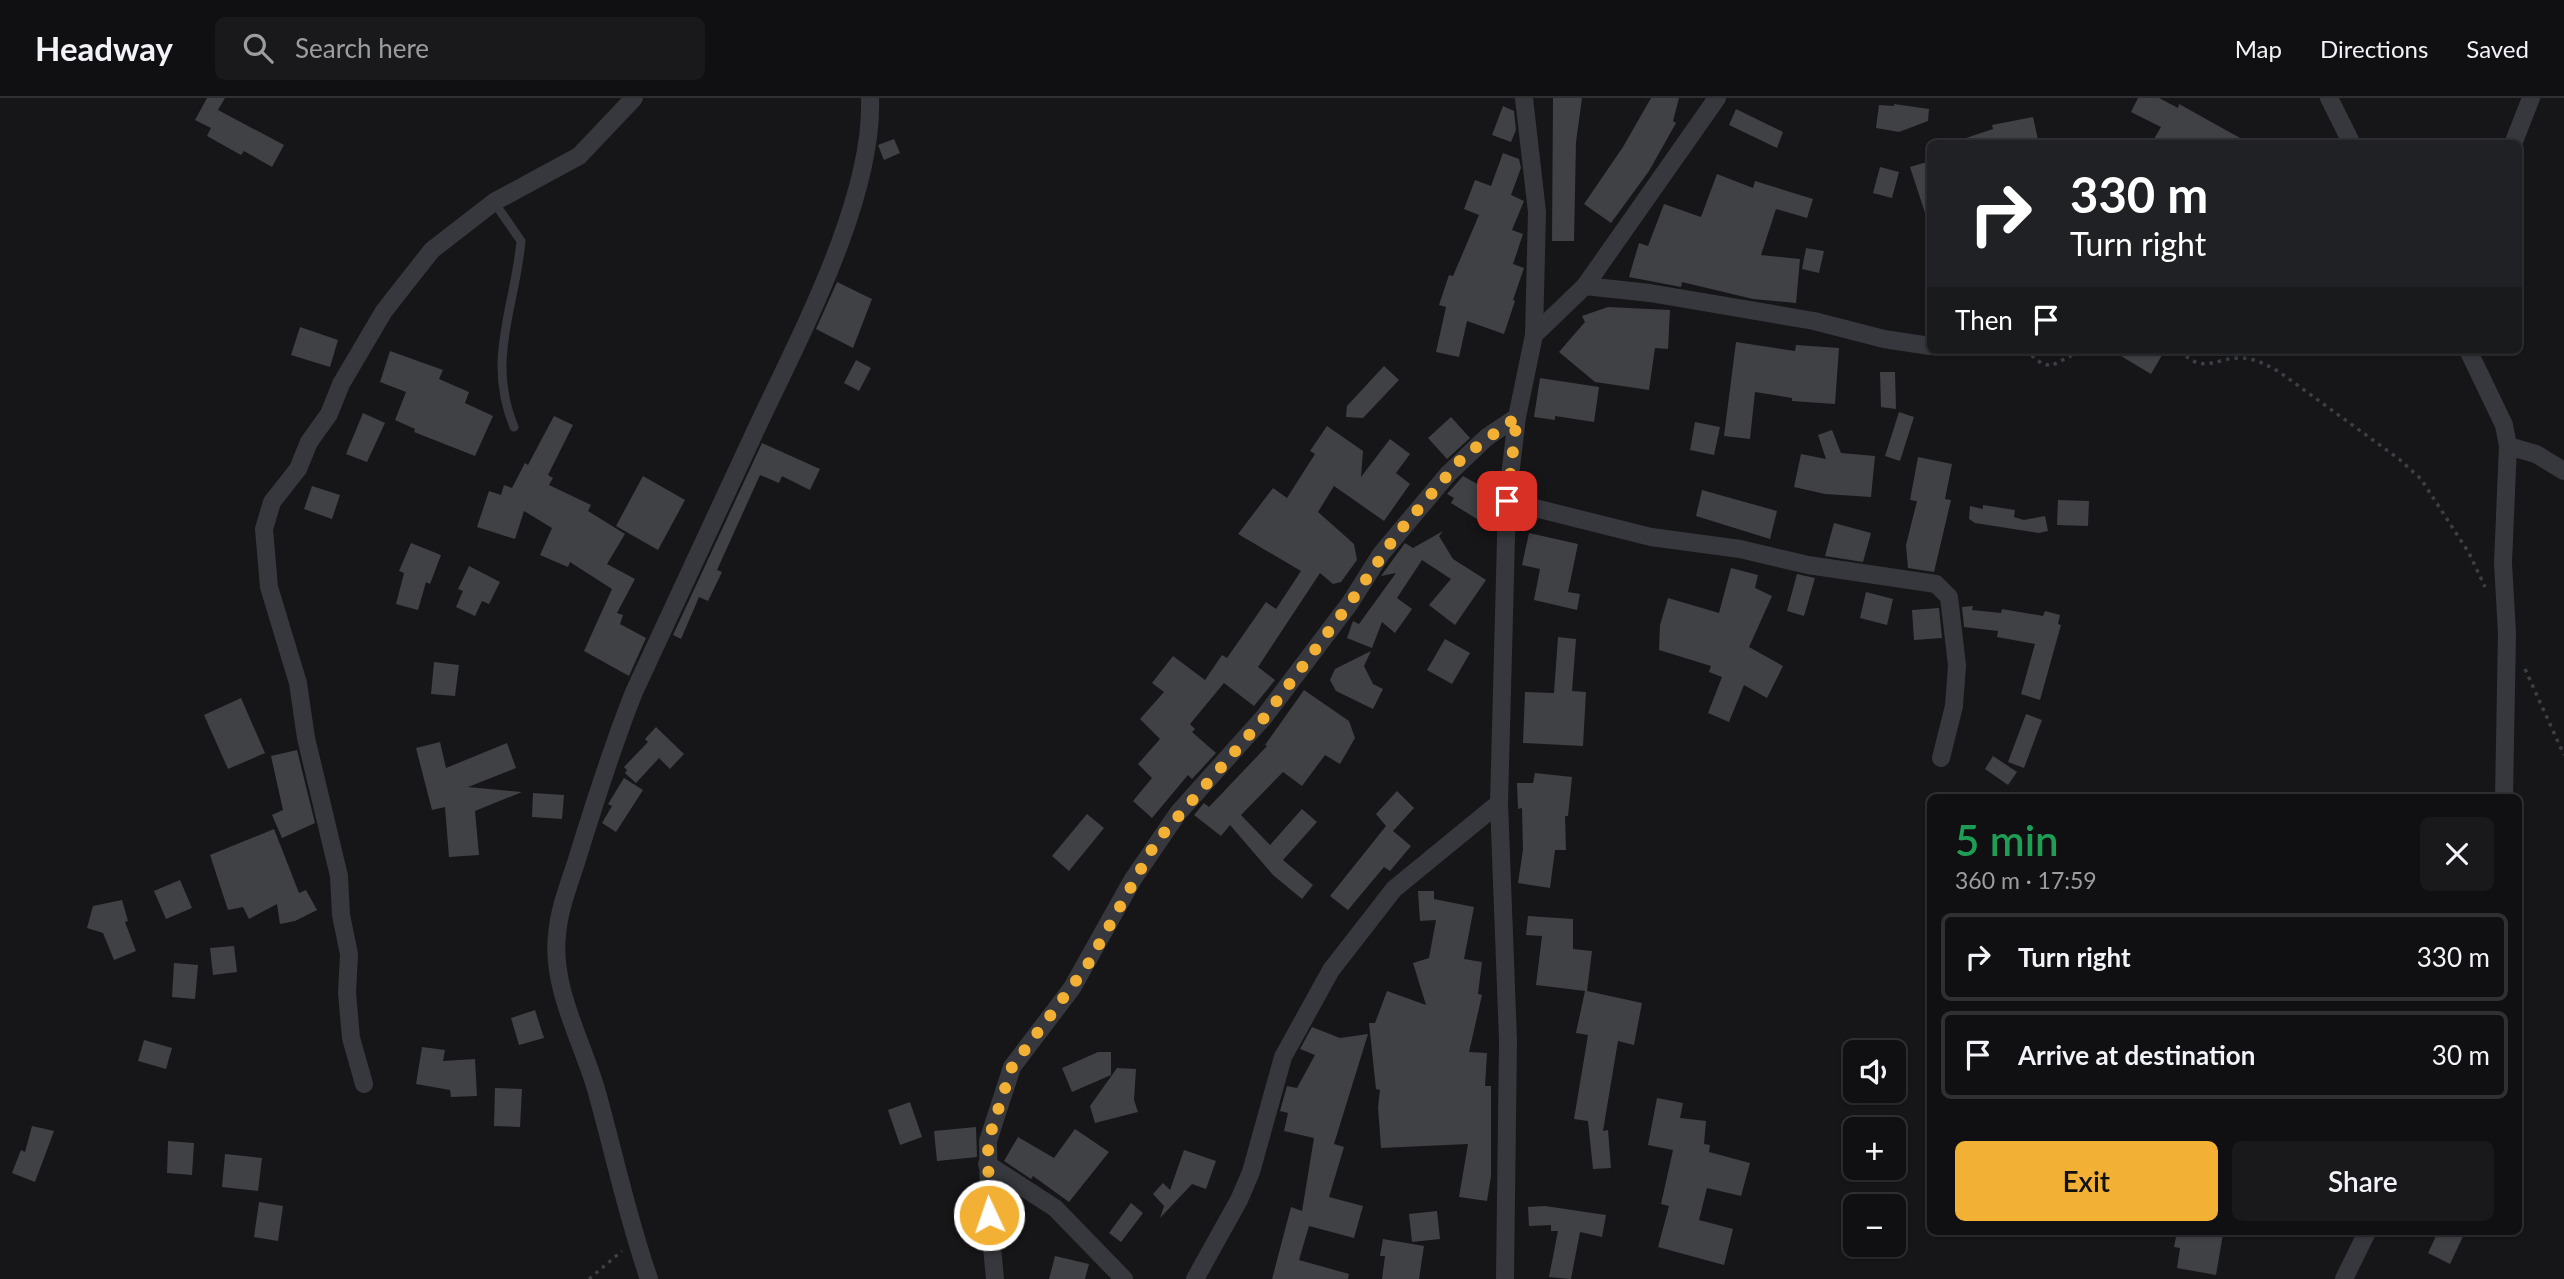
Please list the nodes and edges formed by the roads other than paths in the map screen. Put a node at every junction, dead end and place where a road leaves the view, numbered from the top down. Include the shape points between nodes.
1 (635, 98) edge
2 (870, 98) edge
3 (1524, 98) edge
4 (1717, 98) edge
5 (2329, 98) edge
6 (2531, 98) edge
7 (2350, 140) edge
8 (2515, 140) edge
9 (494, 202) junction
10 (1585, 286) junction
11 (1534, 335) junction
12 (1927, 346) edge
13 (2470, 354) edge
14 (1517, 417) junction
15 (514, 427) dead end
16 (2508, 446) junction
17 (2564, 471) edge
18 (1507, 501) junction
19 (1941, 758) dead end
20 (2504, 794) edge
21 (1499, 803) junction
22 (364, 1084) dead end
23 (987, 1164) junction
24 (2366, 1235) edge
25 (649, 1279) edge
26 (995, 1279) edge
27 (1124, 1279) edge
28 (1195, 1279) edge
29 (1505, 1279) edge
30 (2344, 1279) edge

1 - 9 street via 579,156
2 - 25 street via 865,155 852,208 807,322 619,728 559,924 558,967
3 - 11 street via 1537,212
4 - 10 street
5 - 7 street
6 - 8 street
9 - 15 lane via 521,241 500,363 503,401
9 - 22 street via 432,250 384,311 298,469 272,502 264,529 269,587 298,683 306,738 339,876 349,954 351,1038
10 - 11 street
10 - 12 street via 1814,321
11 - 14 street
13 - 16 street via 2504,425
14 - 18 street
14 - 23 street via 1464,456 1397,534 1264,718 1156,842 1087,966 1012,1067 988,1141
16 - 17 street via 2536,454
16 - 20 street via 2503,563 2507,633
18 - 19 street via 1651,537 1936,584 1949,597 1956,665 1954,706
18 - 21 street
21 - 28 street via 1394,889 1331,970 1283,1057 1251,1172
21 - 29 street via 1508,1040
23 - 26 street
23 - 27 street via 1055,1208
24 - 30 street

